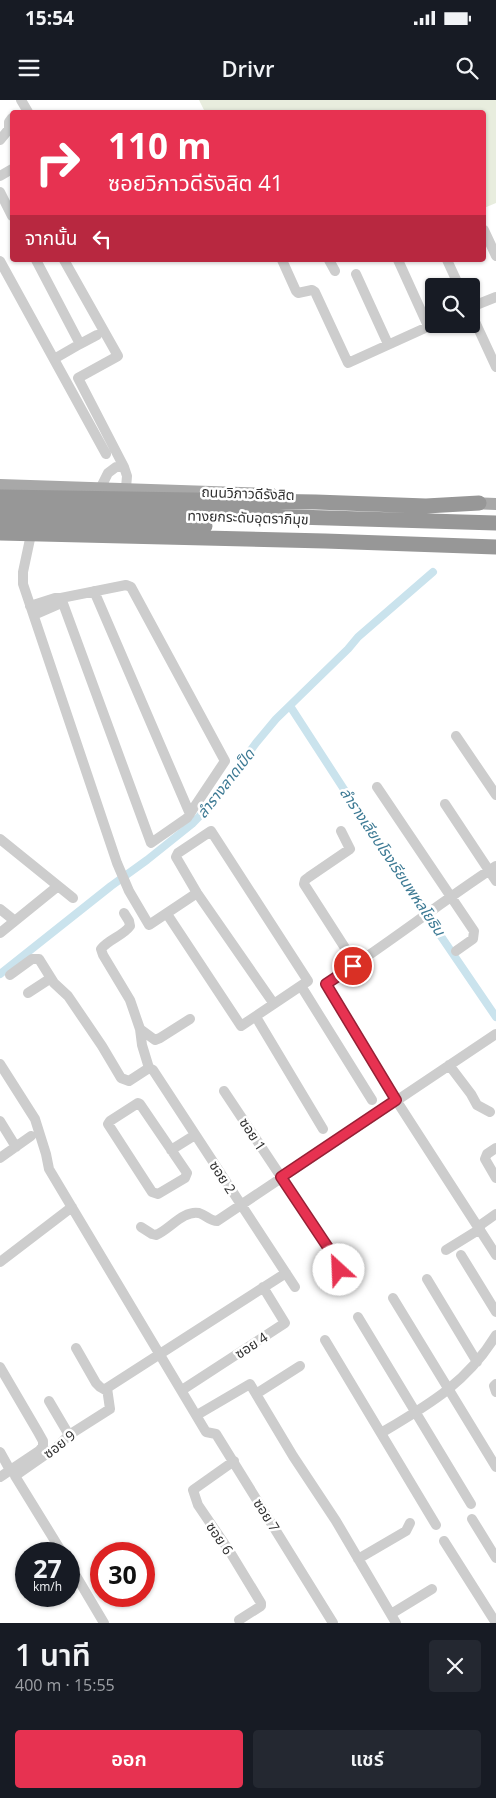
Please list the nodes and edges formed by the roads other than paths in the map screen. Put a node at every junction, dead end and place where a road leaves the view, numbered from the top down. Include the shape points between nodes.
1 (10, 130) edge
2 (0, 140) edge
3 (0, 192) edge
4 (10, 212) edge
5 (486, 234) edge
6 (496, 256) edge
7 (0, 260) edge
8 (37, 262) edge
9 (65, 262) edge
10 (283, 262) edge
11 (330, 262) edge
12 (399, 262) edge
13 (448, 262) edge
14 (335, 271) dead end
15 (356, 274) dead end
16 (455, 278) edge
17 (496, 296) edge
18 (480, 303) edge
19 (425, 313) edge
20 (425, 328) edge
21 (480, 332) edge
22 (97, 335) dead end
23 (80, 344) junction
24 (388, 344) junction
25 (54, 359) junction
26 (496, 367) edge
27 (117, 468) junction
28 (0, 485) edge
29 (101, 487) junction
30 (126, 488) junction
31 (0, 497) edge
32 (0, 503) edge
33 (479, 504) junction
34 (496, 504) edge
35 (0, 508) edge
36 (496, 517) edge
37 (0, 520) edge
38 (496, 523) edge
39 (0, 524) edge
40 (0, 533) edge
41 (496, 533) edge
42 (0, 537) edge
43 (30, 539) junction
44 (496, 539) edge
45 (496, 548) edge
46 (94, 592) junction
47 (61, 598) junction
48 (32, 611) junction
49 (456, 736) dead end
50 (377, 787) dead end
51 (496, 795) edge
52 (445, 804) dead end
53 (190, 814) junction
54 (341, 831) dead end
55 (0, 839) edge
56 (492, 868) edge
57 (496, 881) edge
58 (58, 886) junction
59 (197, 893) junction
60 (450, 896) junction
61 (73, 898) dead end
62 (0, 909) edge
63 (124, 913) dead end
64 (167, 914) junction
65 (15, 921) junction
66 (0, 933) edge
67 (456, 950) dead end
68 (356, 965) junction
69 (10, 975) dead end
70 (51, 978) junction
71 (301, 986) junction
72 (28, 993) dead end
73 (274, 1004) junction
74 (256, 1016) junction
75 (190, 1019) dead end
76 (140, 1029) junction
77 (496, 1034) edge
78 (0, 1064) edge
79 (449, 1065) junction
80 (149, 1068) junction
81 (224, 1091) dead end
82 (372, 1100) dead end
83 (396, 1100) junction
84 (490, 1112) dead end
85 (0, 1121) edge
86 (323, 1129) dead end
87 (195, 1135) junction
88 (31, 1136) dead end
89 (16, 1147) junction
90 (496, 1148) edge
91 (171, 1150) junction
92 (0, 1158) edge
93 (495, 1174) edge
94 (281, 1177) junction
95 (242, 1206) junction
96 (72, 1208) junction
97 (496, 1214) edge
98 (142, 1227) dead end
99 (480, 1228) junction
100 (446, 1250) dead end
101 (461, 1255) dead end
102 (496, 1255) edge
103 (0, 1262) edge
104 (286, 1273) junction
105 (326, 1279) dead end
106 (427, 1279) dead end
107 (263, 1287) junction
108 (295, 1287) dead end
109 (393, 1298) dead end
110 (496, 1312) edge
111 (358, 1317) dead end
112 (496, 1335) edge
113 (324, 1340) dead end
114 (76, 1348) dead end
115 (160, 1354) junction
116 (477, 1362) junction
117 (300, 1366) dead end
118 (0, 1367) edge
119 (496, 1384) edge
120 (182, 1390) junction
121 (107, 1391) junction
122 (448, 1391) junction
123 (496, 1392) edge
124 (256, 1394) junction
125 (49, 1401) dead end
126 (416, 1412) junction
127 (197, 1415) junction
128 (381, 1433) junction
129 (69, 1435) junction
130 (0, 1452) edge
131 (234, 1461) junction
132 (496, 1467) edge
133 (10, 1470) junction
134 (0, 1477) edge
135 (471, 1504) dead end
136 (472, 1519) dead end
137 (410, 1523) dead end
138 (436, 1525) dead end
139 (444, 1541) dead end
140 (56, 1542) edge
141 (496, 1558) edge
142 (358, 1560) junction
143 (80, 1583) edge
144 (432, 1589) dead end
145 (494, 1617) edge
146 (393, 1618) edge
147 (239, 1620) dead end
148 (104, 1623) edge
149 (333, 1623) edge

1 - 2 street
3 - 4 street
5 - 6 street
7 - 25 street
8 - 23 street
9 - 27 street via 118,356 78,378
10 - 24 street via 298,293 315,292 348,363
11 - 14 street
12 - 19 street
13 - 16 street
15 - 24 street
17 - 18 street
20 - 24 street
21 - 26 street
22 - 23 street
23 - 25 street
25 - 27 street via 106,458
27 - 29 street via 108,473
27 - 30 street via 127,476
28 - 29 main road, ถนนวิภาวดีรังสิต
29 - 30 main road, ถนนวิภาวดีรังสิต
30 - 33 main road, ถนนวิภาวดีรังสิต via 413,498
31 - 33 highway via 426,506
32 - 36 highway, ถนนวิภาวดีรังสิต
33 - 34 main road, ถนนวิภาวดีรังสิต
35 - 38 highway, ทางยกระดับอุตราภิมุข
37 - 41 highway, ทางยกระดับอุตราภิมุข
39 - 44 highway
40 - 45 highway via 325,540
42 - 43 main road
43 - 45 main road via 330,548
43 - 48 street via 23,584
46 - 47 street
46 - 53 street
46 - 53 street via 131,587 225,761
47 - 48 street
47 - 53 street via 151,843
48 - 64 street via 122,876 149,925
49 - 51 street
50 - 60 street
52 - 56 street
54 - 68 street via 350,849 304,880 304,884
55 - 58 street
56 - 57 street
56 - 60 street
58 - 61 street
58 - 65 street
59 - 64 street
59 - 71 street via 176,857 211,831 308,982
59 - 73 street
60 - 67 street via 474,931 473,939
60 - 68 street
62 - 65 street
63 - 76 street via 130,926 102,949 130,1000
64 - 74 street via 241,1026
65 - 66 street
68 - 83 street via 326,984
69 - 70 street via 36,958
70 - 72 street
70 - 80 street via 68,996 121,1078 129,1081
71 - 73 street
71 - 82 street
73 - 74 street
74 - 86 street
75 - 76 street via 155,1040
76 - 80 street
77 - 79 street
78 - 96 street, ซอย 7 via 35,1119 49,1169
79 - 83 street
79 - 84 street via 477,1105
80 - 87 street, ซอย 2
81 - 94 street, ซอย 1
83 - 94 street
83 - 99 street
85 - 89 street
87 - 91 street
87 - 95 street, ซอย 2
88 - 89 street
89 - 92 street
90 - 93 street via 485,1159
91 - 91 street via 138,1103 108,1124 155,1194 186,1176
94 - 95 street
94 - 105 street, ซอย 1 via 339,1264 339,1270
95 - 98 street via 217,1221 192,1213 156,1235
95 - 104 street, ซอย 2
96 - 103 street
96 - 115 street, ซอย 7
97 - 99 street
99 - 100 street
99 - 102 street
101 - 110 street
104 - 107 street
104 - 108 street, ซอย 2
106 - 116 street
107 - 115 street
107 - 120 street, ซอย 4 via 285,1322
109 - 122 street
111 - 126 street
112 - 116 street
113 - 128 street
114 - 121 street via 96,1382
115 - 120 street, ซอย 7
115 - 121 street
116 - 122 street
117 - 124 street
118 - 133 street via 43,1441 39,1451
119 - 123 street
120 - 127 street, ซอย 7
121 - 129 street, ซอย 9 via 110,1408
122 - 126 street
122 - 132 street
124 - 127 street via 247,1384
124 - 142 street
125 - 129 street
126 - 128 street
126 - 135 street
127 - 131 street, ซอย 7 via 206,1432 216,1434
128 - 138 street
129 - 140 street, ซอย 9 via 15,1476
130 - 133 street
131 - 147 street, ซอย 6 via 193,1490 198,1505 262,1603
131 - 149 street, ซอย 7
133 - 134 street
136 - 141 street
137 - 142 street via 406,1531
139 - 145 street
142 - 146 street
143 - 148 street
144 - 146 street

